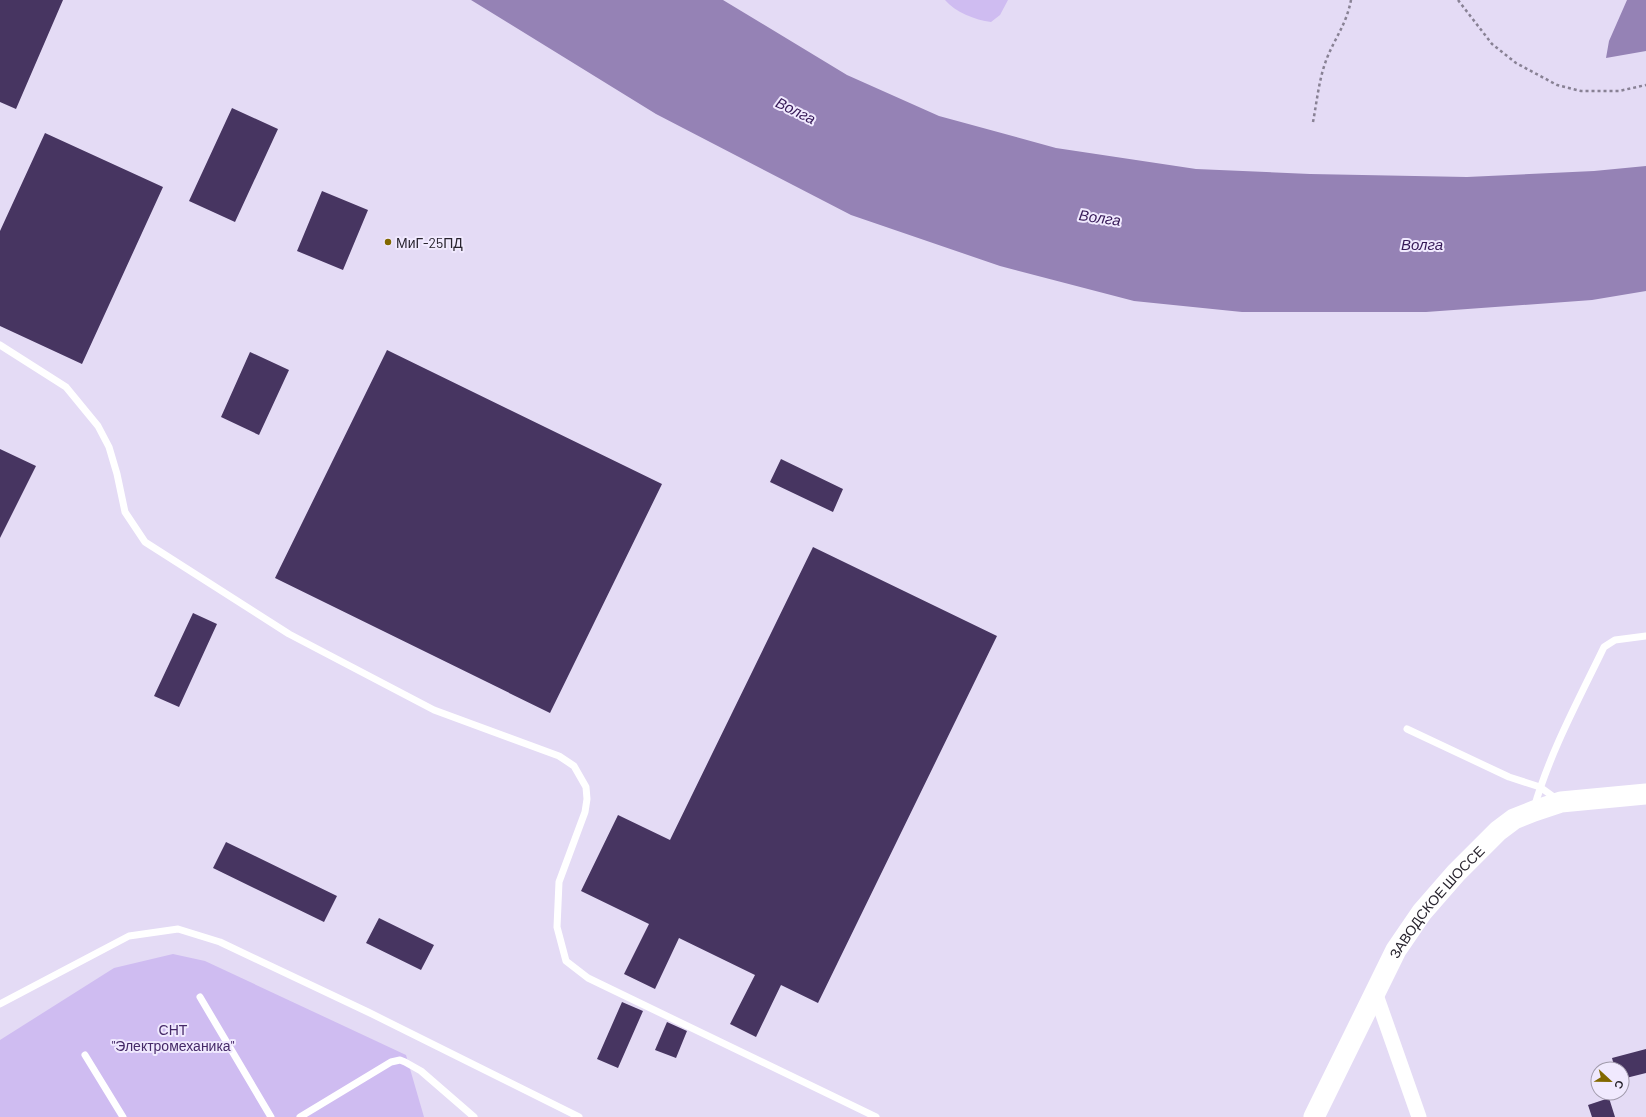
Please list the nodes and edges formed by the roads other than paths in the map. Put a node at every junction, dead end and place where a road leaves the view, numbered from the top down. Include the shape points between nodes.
1 (0, 345) edge
2 (1646, 636) edge
3 (1407, 729) dead end
4 (1540, 787) junction
5 (1646, 794) edge
6 (1561, 802) junction
7 (1534, 811) junction
8 (1375, 992) junction
9 (200, 997) dead end
10 (0, 1004) edge
11 (85, 1055) dead end
12 (123, 1117) edge
13 (271, 1117) edge
14 (300, 1117) edge
15 (474, 1117) edge
16 (579, 1117) edge
17 (876, 1117) edge
18 (1314, 1117) edge
19 (1419, 1117) edge

1 - 17 lane via 66,387 98,426 109,447 125,512 145,542 290,634 338,660 434,710 559,756 574,766 586,787 587,799 585,812 559,882 557,927 566,961 588,978
2 - 4 lane via 1615,640 1604,647 1558,741
3 - 4 lane via 1509,777
4 - 6 lane
4 - 7 lane
5 - 6 street, ЗАВОДСКОЕ ШОССЕ
6 - 7 street, ЗАВОДСКОЕ ШОССЕ
7 - 8 street, ЗАВОДСКОЕ ШОССЕ via 1514,819 1498,831 1456,873 1422,912 1396,950
8 - 18 street, ЗАВОДСКОЕ ШОССЕ
8 - 19 street
9 - 13 lane
10 - 16 lane via 129,936 178,929 220,942
11 - 12 lane
14 - 15 lane via 390,1062 400,1060 421,1071

